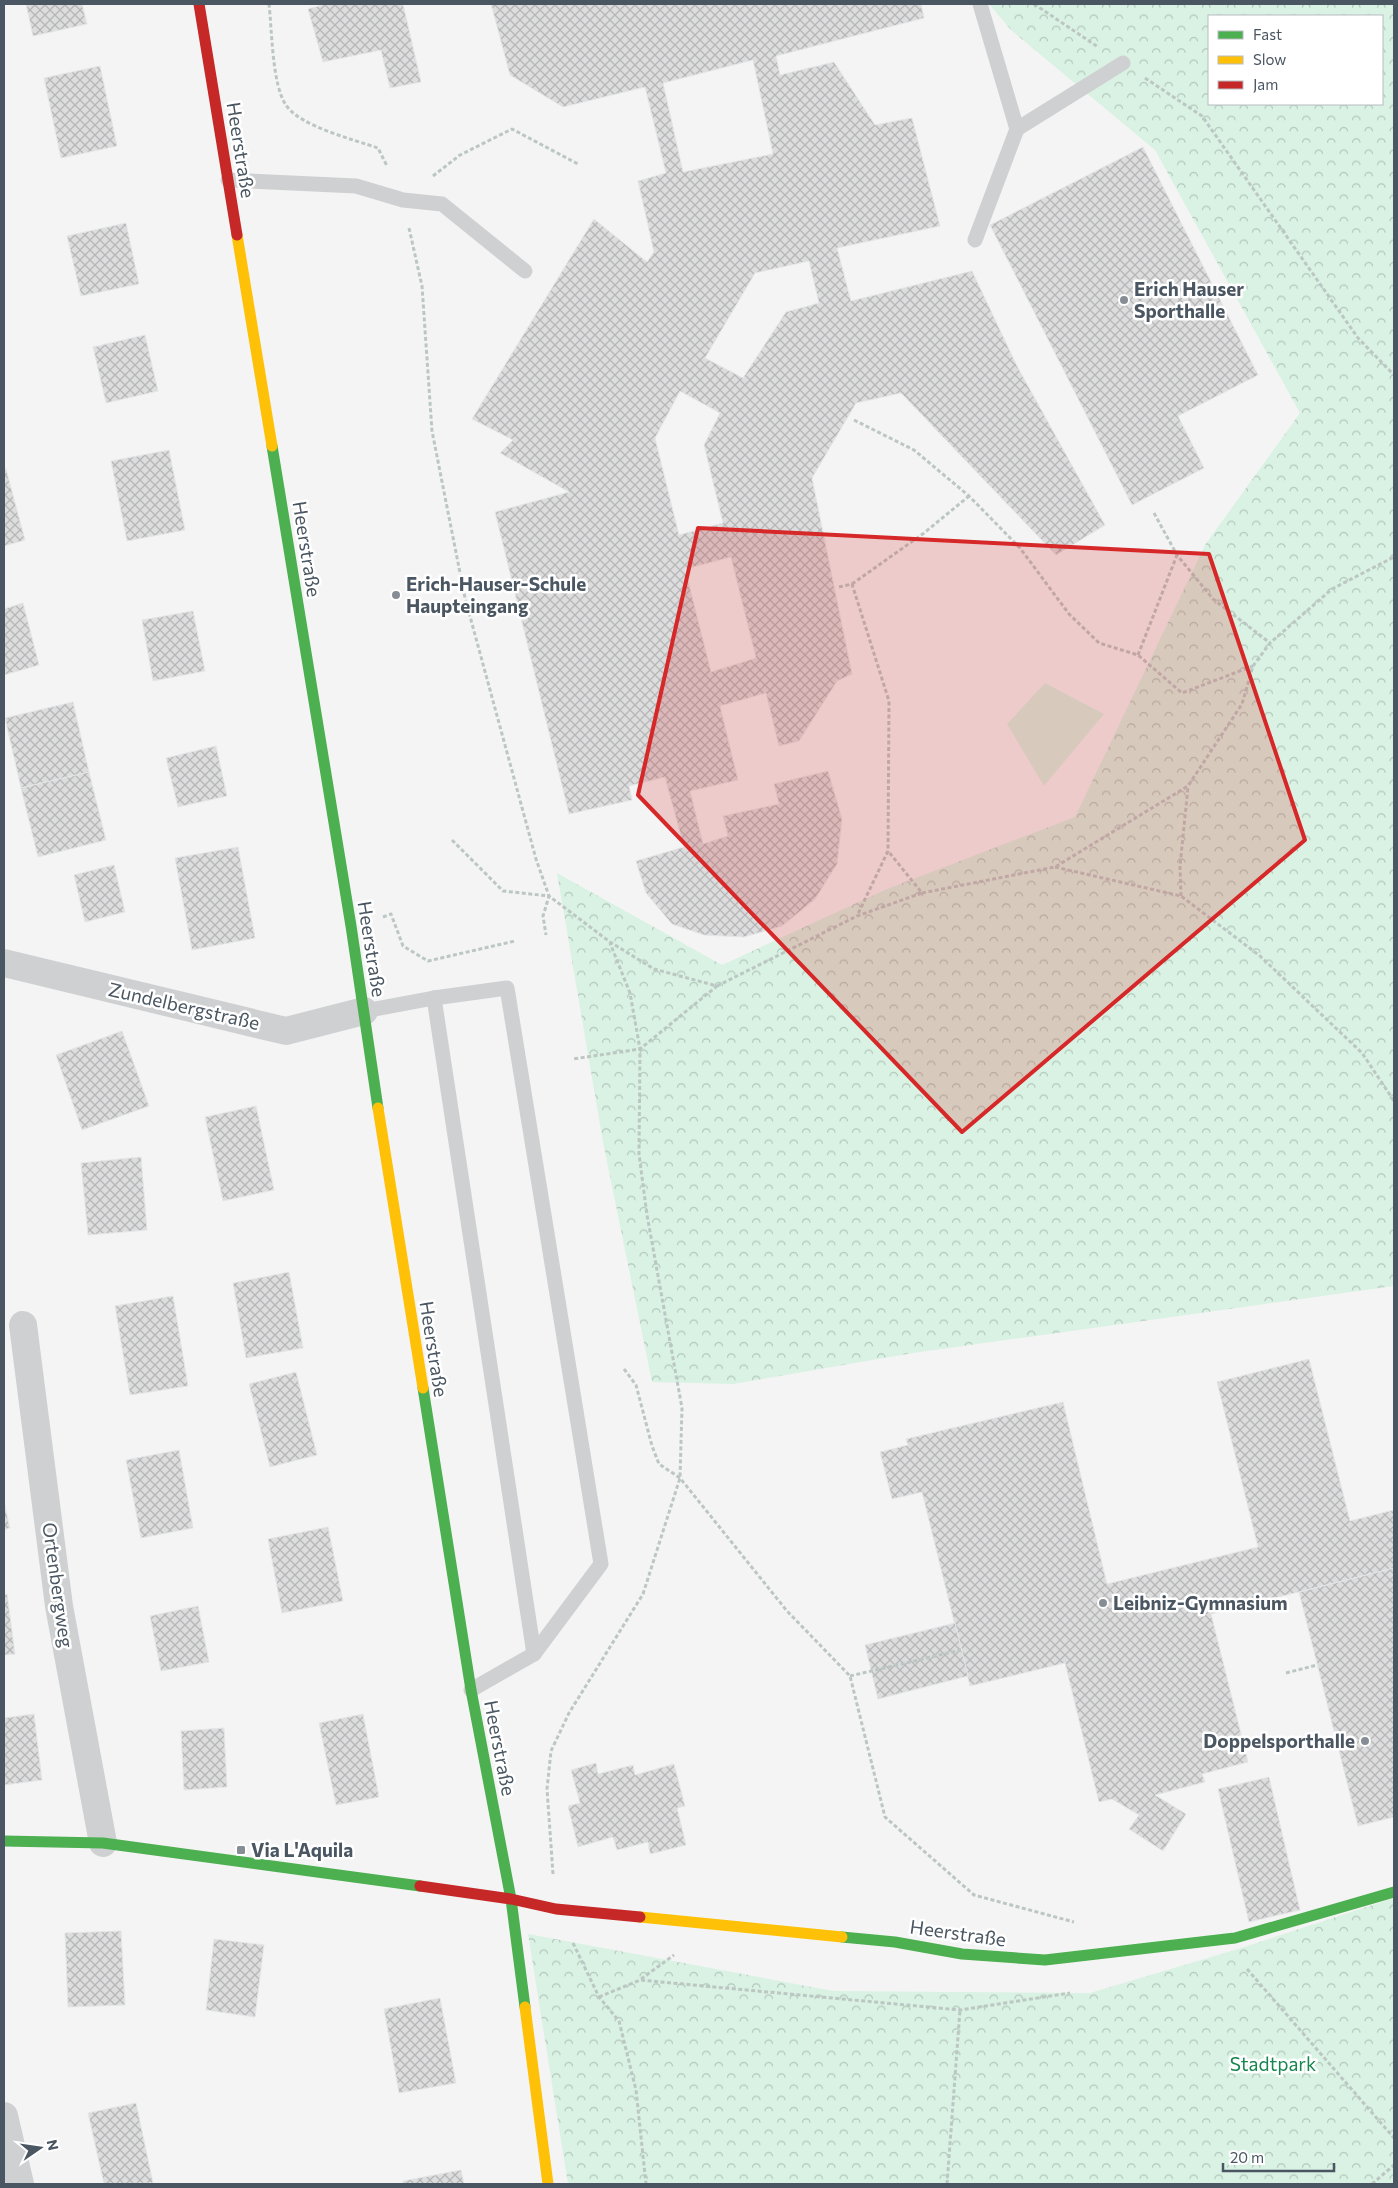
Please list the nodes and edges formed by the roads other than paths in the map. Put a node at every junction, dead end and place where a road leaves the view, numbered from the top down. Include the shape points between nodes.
1 (199, 4) edge
2 (980, 4) edge
3 (1123, 63) road end
4 (1017, 129) junction
5 (228, 180) junction
6 (975, 240) dead end
7 (525, 271) dead end
8 (4, 964) edge
9 (434, 998) junction
10 (364, 1011) junction
11 (23, 1325) dead end
12 (534, 1654) junction
13 (471, 1690) junction
14 (4, 1841) edge
15 (103, 1843) junction
16 (1394, 1892) edge
17 (511, 1899) junction
18 (4, 2116) edge
19 (20, 2184) edge
20 (548, 2184) edge

1 - 5 street, Heerstraße
2 - 4 lane
3 - 4 lane
4 - 6 lane
5 - 7 lane via 356,186 403,200 442,204
5 - 10 street, Heerstraße
8 - 10 street, Zundelbergstraße via 286,1030
9 - 10 lane
9 - 12 lane
9 - 12 lane via 507,988 601,1564
10 - 13 street, Heerstraße
11 - 15 street, Ortenbergweg via 59,1606
12 - 13 lane
13 - 17 street, Heerstraße
14 - 15 street
15 - 17 street
16 - 17 street, Heerstraße via 1235,1938 1045,1960 962,1954 895,1942 556,1909
17 - 20 street, Heerstraße
18 - 19 street

